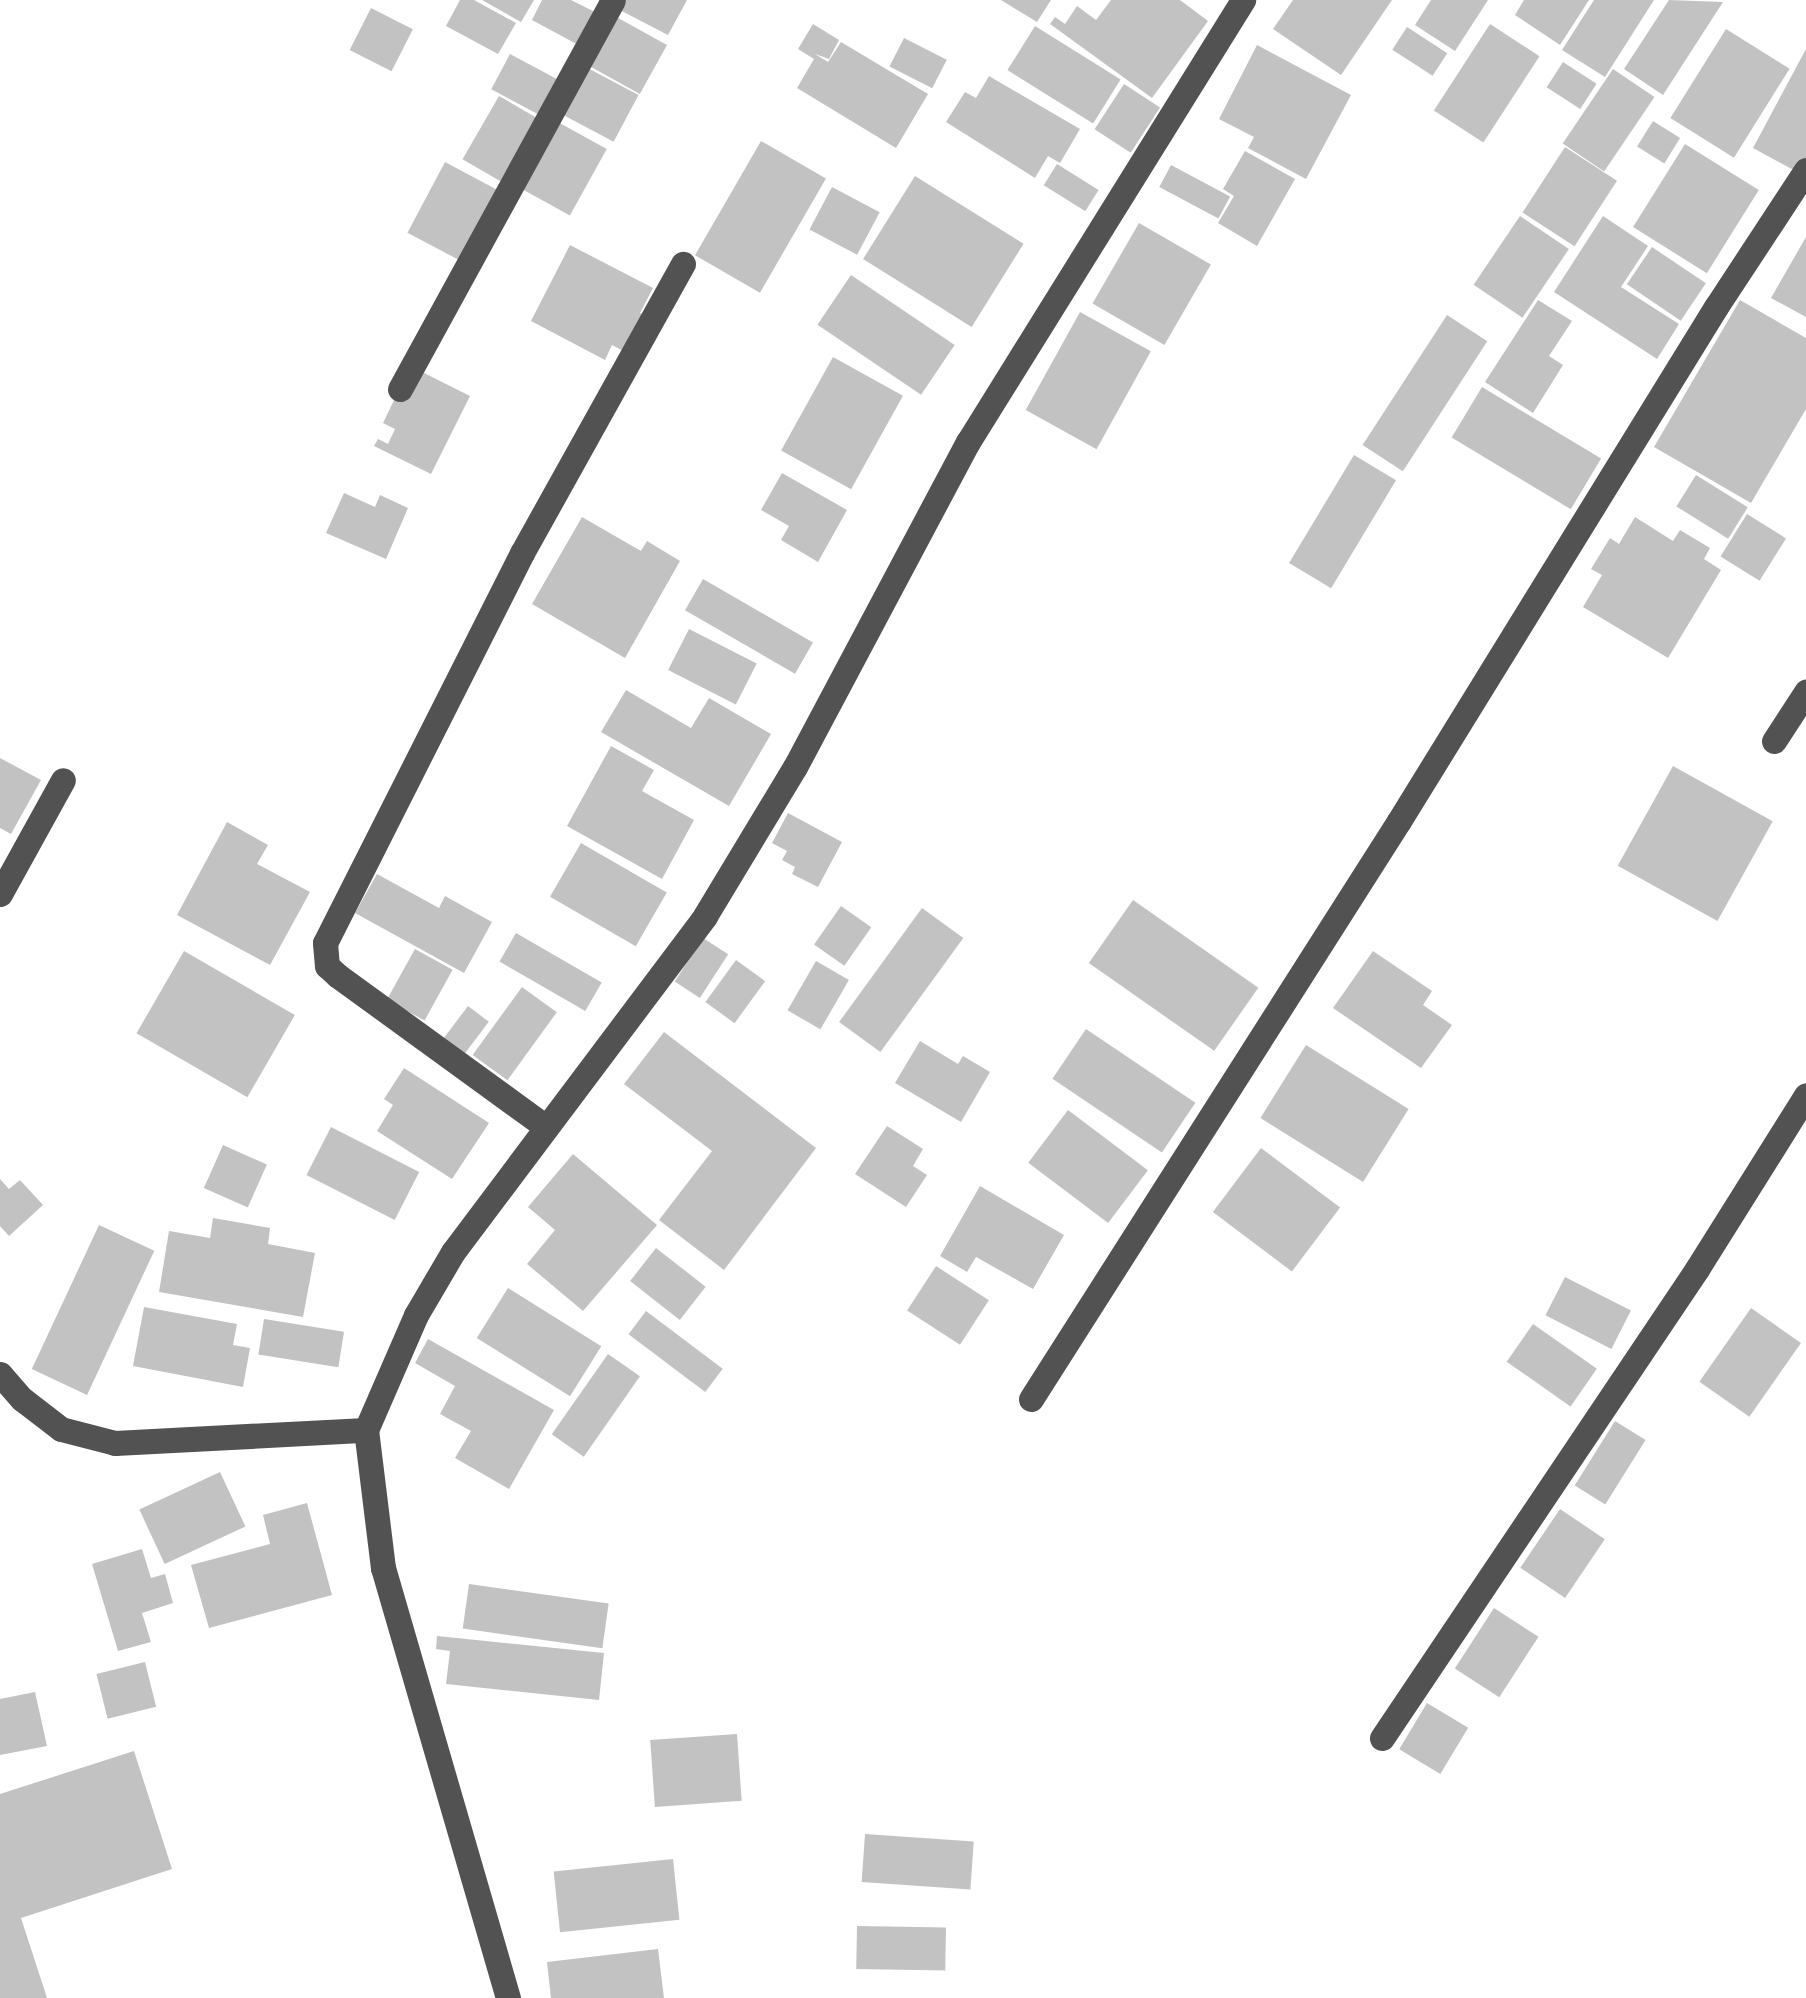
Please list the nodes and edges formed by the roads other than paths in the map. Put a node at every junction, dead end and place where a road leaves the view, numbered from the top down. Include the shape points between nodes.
1 (613, 0) edge
2 (1243, 0) edge
3 (1806, 170) edge
4 (683, 264) dead end
5 (400, 389) dead end
6 (1806, 692) edge
7 (1774, 741) dead end
8 (63, 780) dead end
9 (0, 894) edge
10 (1806, 1095) edge
11 (546, 1127) junction
12 (0, 1374) edge
13 (1031, 1399) dead end
14 (366, 1430) junction
15 (1382, 1738) dead end
16 (508, 1998) edge

1 - 5 street
2 - 11 street via 968,442 796,767 705,916
3 - 13 street
4 - 11 street via 522,553 324,942 327,966 337,976
6 - 7 street
8 - 9 street
10 - 15 street
11 - 14 street via 452,1252 416,1315
12 - 14 street via 61,1429 115,1443
14 - 16 street via 383,1568

